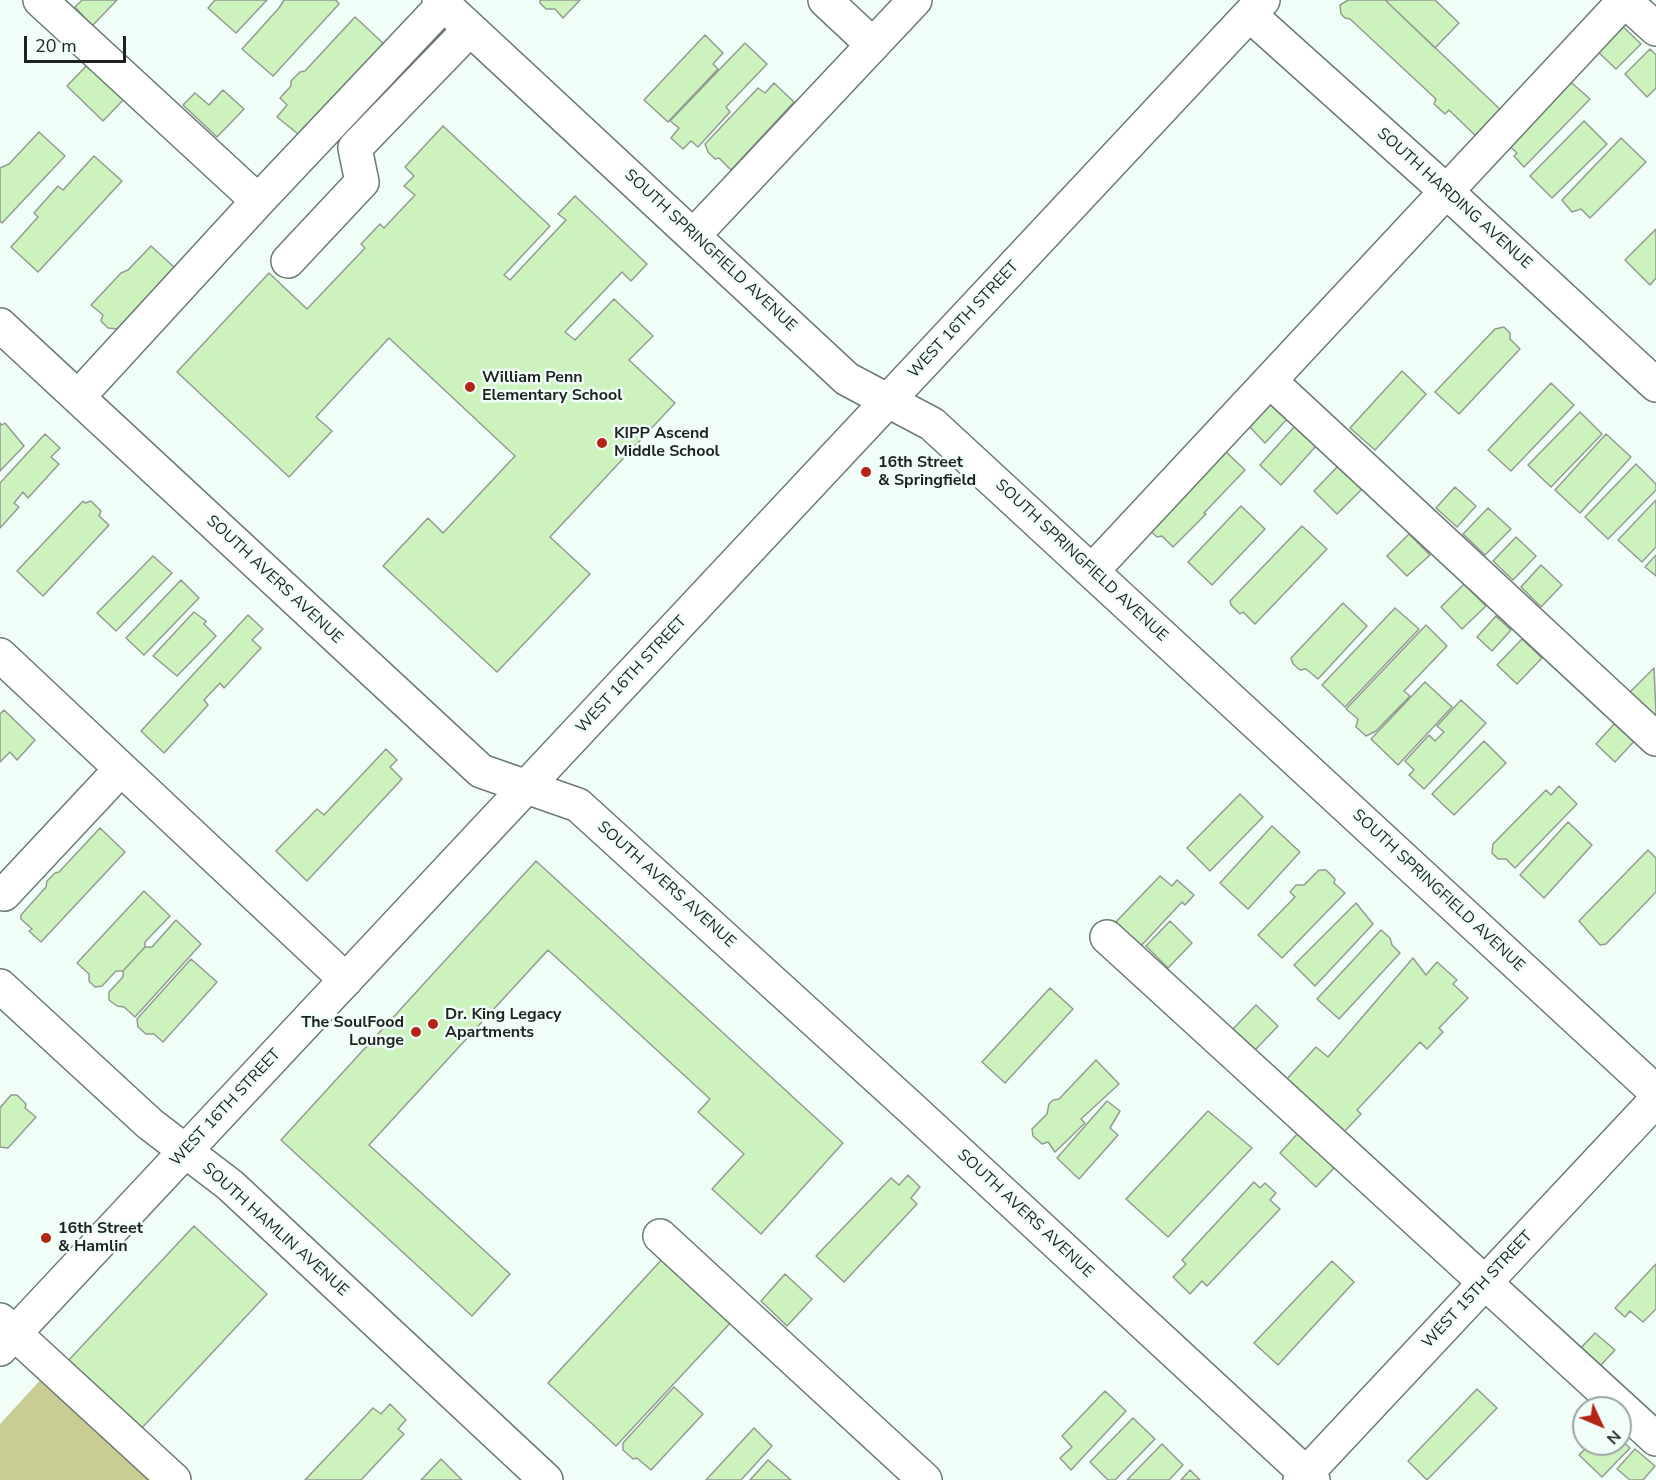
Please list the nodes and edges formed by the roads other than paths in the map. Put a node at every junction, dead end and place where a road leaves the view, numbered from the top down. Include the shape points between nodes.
1 (40, 0) edge
2 (825, 0) edge
3 (915, 0) edge
4 (1624, 0) edge
5 (441, 2) edge
6 (1256, 7) edge
7 (470, 29) junction
8 (1656, 29) edge
9 (873, 45) junction
10 (1446, 191) junction
11 (258, 201) junction
12 (693, 236) junction
13 (288, 261) dead end
14 (0, 325) edge
15 (1270, 381) junction
16 (1656, 385) edge
17 (78, 397) junction
18 (888, 401) junction
19 (1092, 571) junction
20 (0, 655) edge
21 (1656, 739) edge
22 (121, 769) junction
23 (528, 786) junction
24 (4, 894) dead end
25 (1107, 937) dead end
26 (346, 980) junction
27 (0, 986) edge
28 (1656, 1092) edge
29 (1656, 1100) edge
30 (185, 1151) junction
31 (660, 1236) dead end
32 (1485, 1282) junction
33 (5, 1334) edge
34 (1656, 1439) edge
35 (1306, 1478) edge
36 (174, 1480) edge
37 (546, 1480) edge
38 (926, 1480) edge

1 - 11 street
2 - 9 street
3 - 9 street
4 - 8 street
4 - 10 street
5 - 7 street, SOUTH SPRINGFIELD AVENUE
5 - 11 street
6 - 10 street, SOUTH HARDING AVENUE
6 - 18 street, WEST 16TH STREET
7 - 12 street, SOUTH SPRINGFIELD AVENUE
7 - 13 street via 355,148 362,182
9 - 12 street
10 - 15 street
10 - 16 street, SOUTH HARDING AVENUE
11 - 17 street
12 - 18 street, SOUTH SPRINGFIELD AVENUE via 847,379
14 - 17 street, SOUTH AVERS AVENUE
15 - 19 street
15 - 21 street
17 - 23 street, SOUTH AVERS AVENUE via 481,771
18 - 19 street, SOUTH SPRINGFIELD AVENUE via 932,424
18 - 23 street, WEST 16TH STREET
19 - 28 street, SOUTH SPRINGFIELD AVENUE
20 - 22 street
22 - 24 street
22 - 26 street
23 - 26 street, WEST 16TH STREET
23 - 35 street, SOUTH AVERS AVENUE via 578,804
25 - 32 street
26 - 30 street, WEST 16TH STREET
27 - 30 street, SOUTH HAMLIN AVENUE via 150,1124
29 - 32 street, WEST 15TH STREET
30 - 33 street, WEST 16TH STREET
30 - 37 street, SOUTH HAMLIN AVENUE via 230,1185
31 - 38 street
32 - 34 street
32 - 35 street, WEST 15TH STREET
33 - 36 street

